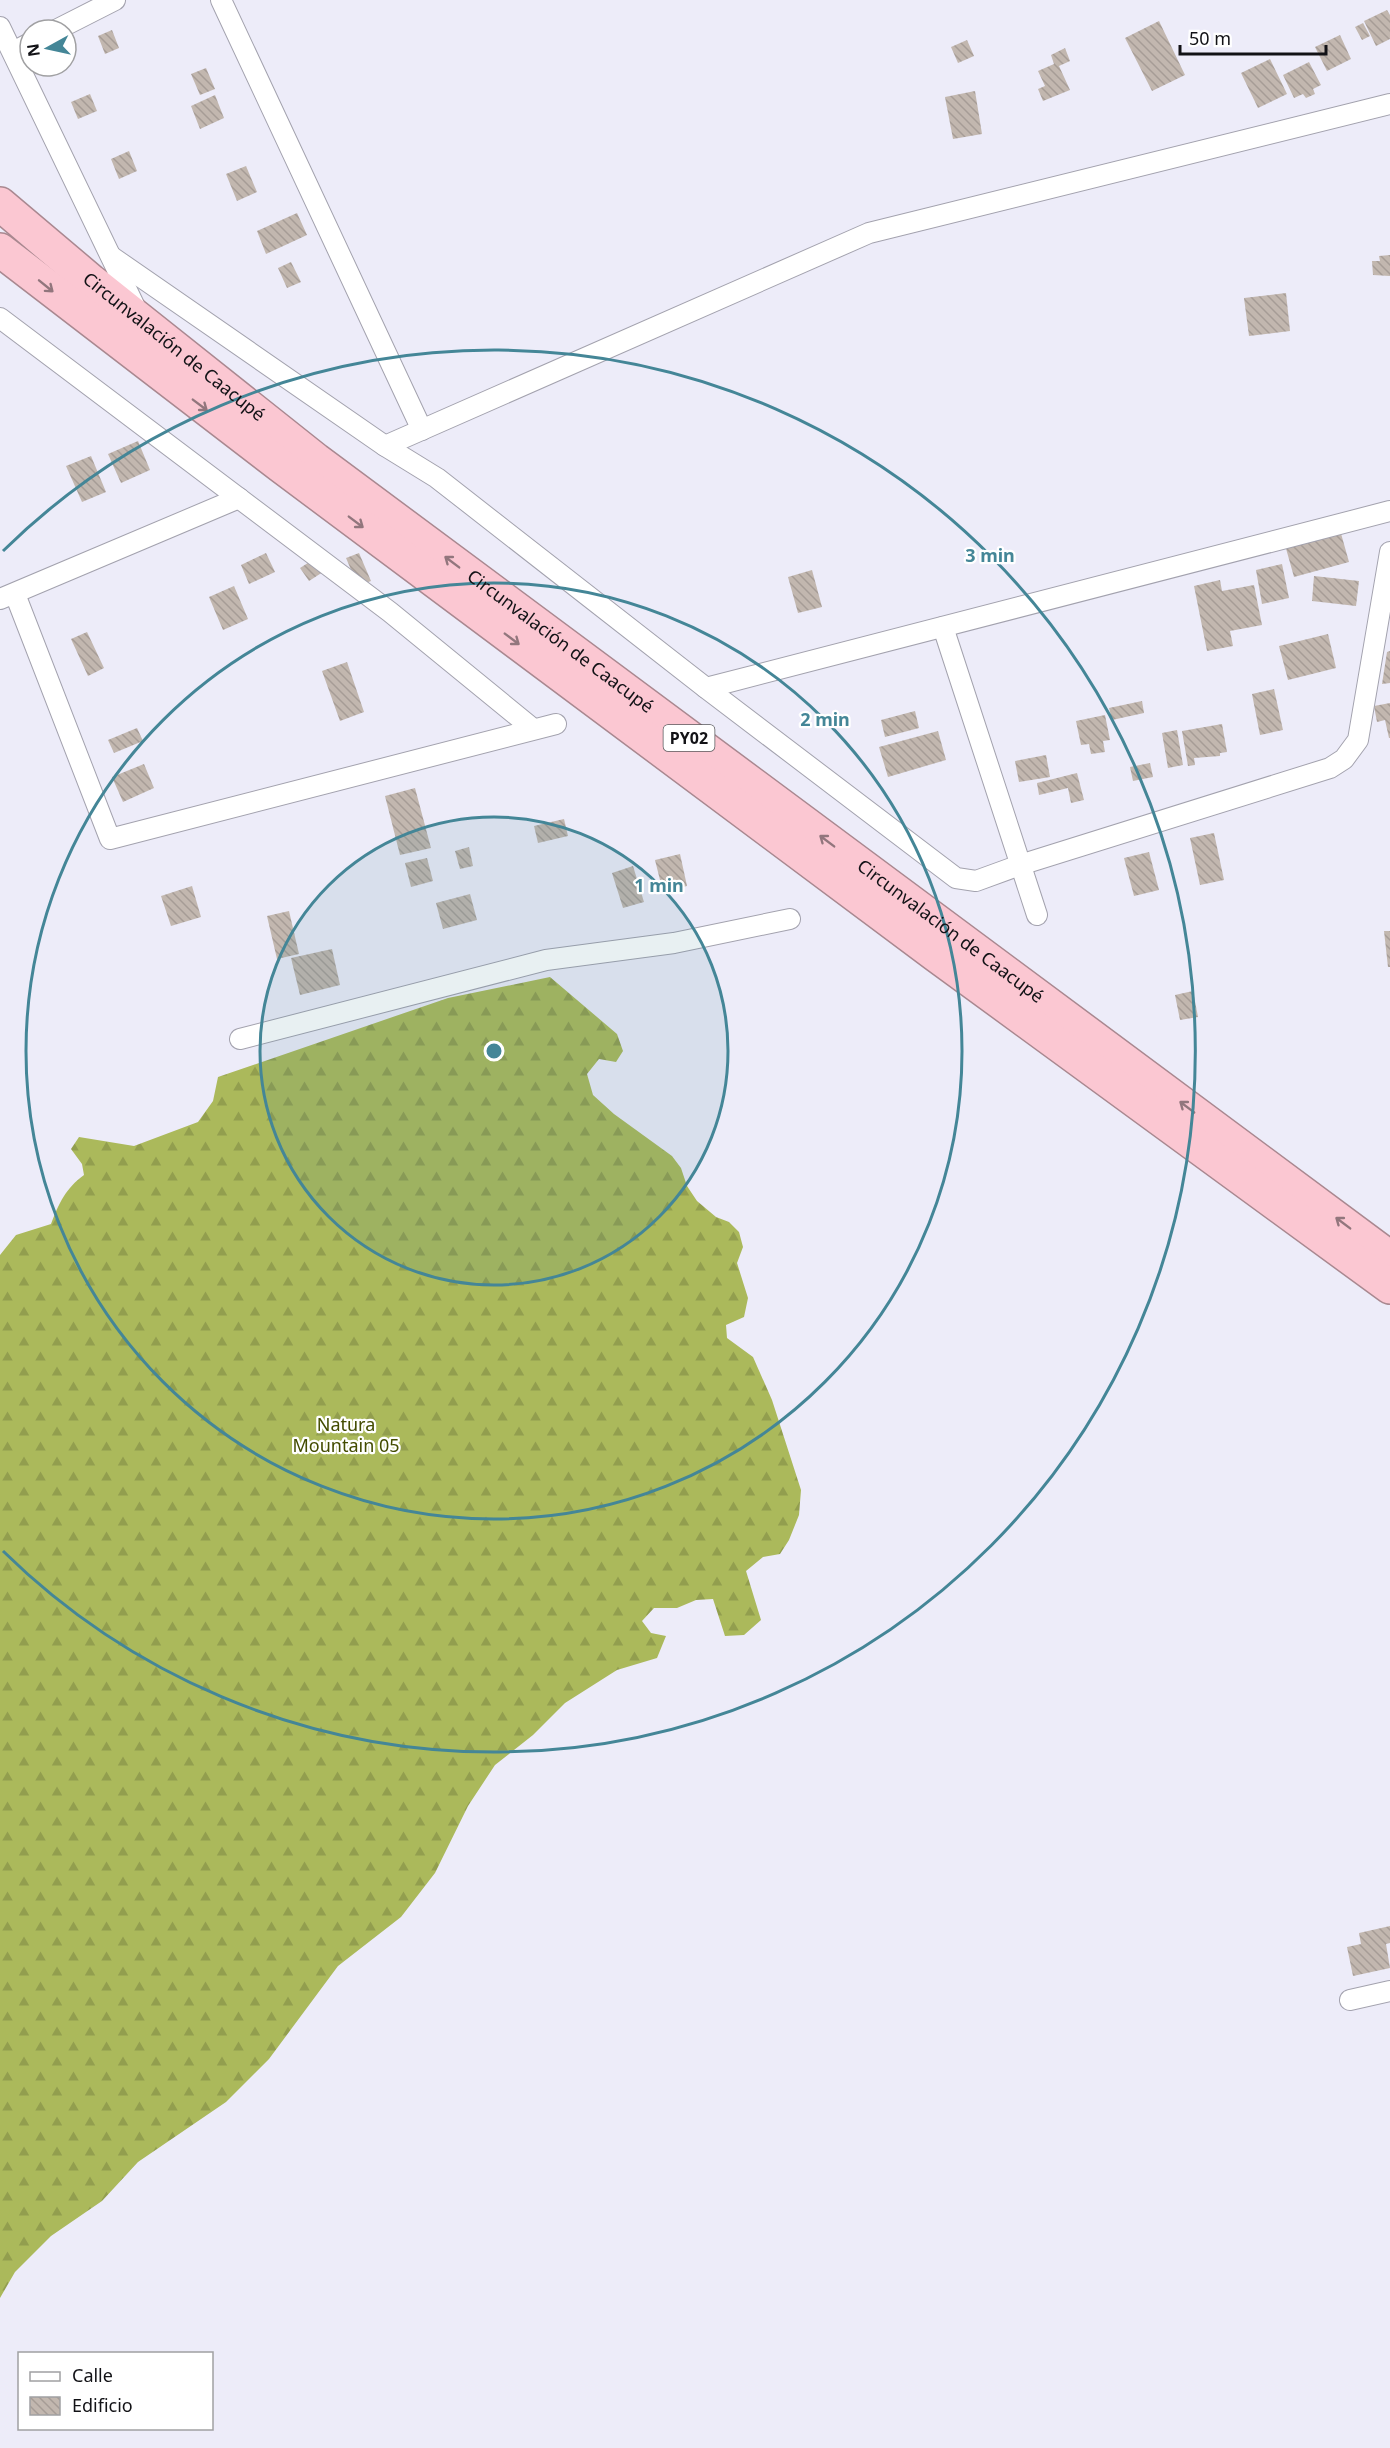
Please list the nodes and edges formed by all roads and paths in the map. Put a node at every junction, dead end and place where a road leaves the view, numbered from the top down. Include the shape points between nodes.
1 (115, 0) edge
2 (221, 0) edge
3 (78, 19) edge
4 (0, 27) edge
5 (18, 44) edge
6 (35, 78) edge
7 (1390, 104) edge
8 (0, 204) edge
9 (0, 250) edge
10 (111, 257) junction
11 (0, 318) edge
12 (143, 322) junction
13 (422, 430) junction
14 (385, 446) junction
15 (239, 498) junction
16 (1390, 511) edge
17 (1390, 552) edge
18 (8, 596) edge
19 (943, 627) junction
20 (706, 688) junction
21 (556, 724) dead end
22 (532, 728) junction
23 (1020, 865) junction
24 (1037, 915) dead end
25 (790, 919) dead end
26 (240, 1039) dead end
27 (1390, 1258) edge
28 (1390, 1287) edge
29 (1390, 1991) edge
30 (1350, 2000) dead end

1 - 3 street
2 - 13 street
4 - 5 street
6 - 10 street
7 - 13 street via 869,232
8 - 12 highway, Circunvalación de Caacupé / PY02
9 -> 28 highway, Circunvalación de Caacupé / PY02 via 280,466 926,948
10 - 12 street
10 - 14 street
11 - 15 street
27 -> 12 highway, Circunvalación de Caacupé / PY02 via 335,474
13 - 14 street
14 - 20 street via 437,478
15 - 18 street
15 - 22 street via 390,612
16 - 19 street
17 - 23 street via 1358,740 1344,759 1330,768
18 - 22 street via 110,838
19 - 20 street
19 - 23 street
20 - 23 street via 956,878 976,881
21 - 22 street
23 - 24 street
25 - 26 street via 674,943 546,960
29 - 30 street

